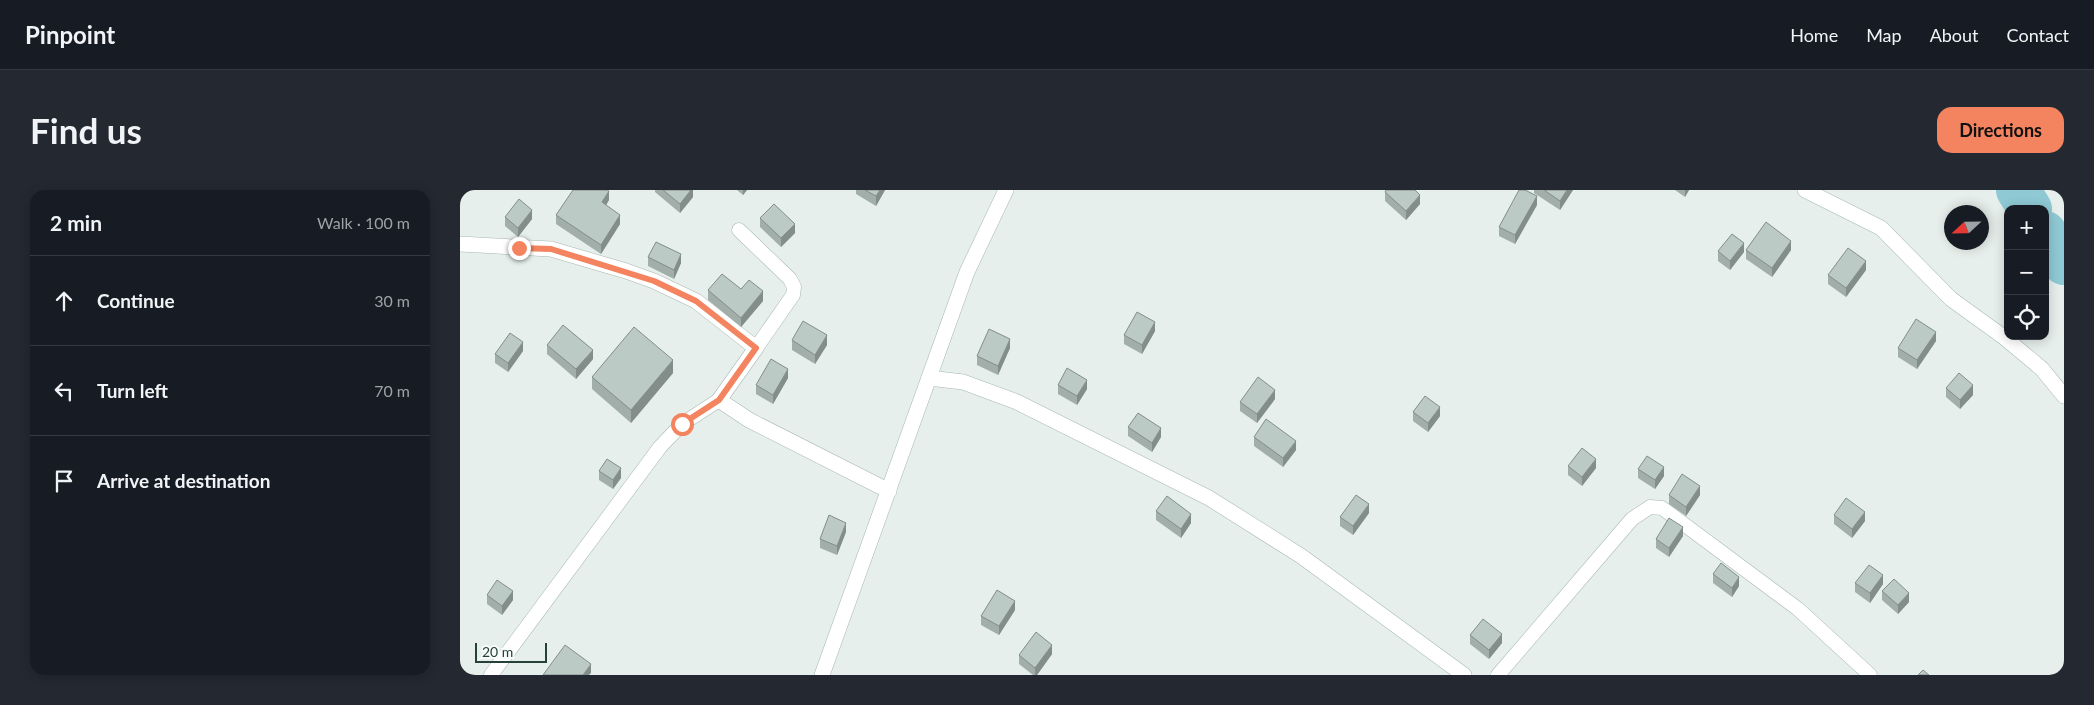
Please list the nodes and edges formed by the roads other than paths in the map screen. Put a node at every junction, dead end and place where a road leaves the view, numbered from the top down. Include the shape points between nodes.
1 (1006, 190) edge
2 (1805, 190) edge
3 (739, 230) dead end
4 (460, 244) edge
5 (756, 348) junction
6 (929, 378) junction
7 (2064, 396) edge
8 (719, 400) junction
9 (889, 491) junction
10 (491, 675) edge
11 (822, 675) edge
12 (1464, 675) edge
13 (1498, 675) edge
14 (1870, 675) edge

1 - 6 street via 967,272
2 - 7 street via 1881,228 1951,299 2042,369
3 - 5 lane via 790,279 794,287 793,294
4 - 5 street via 551,249 645,278 696,301
5 - 8 street
6 - 9 street
6 - 12 street via 963,382 1017,402 1209,498 1301,556
8 - 9 street via 749,420
8 - 10 lane via 682,424 660,446
9 - 11 street
13 - 14 lane via 1632,519 1650,507 1662,508 1798,609

